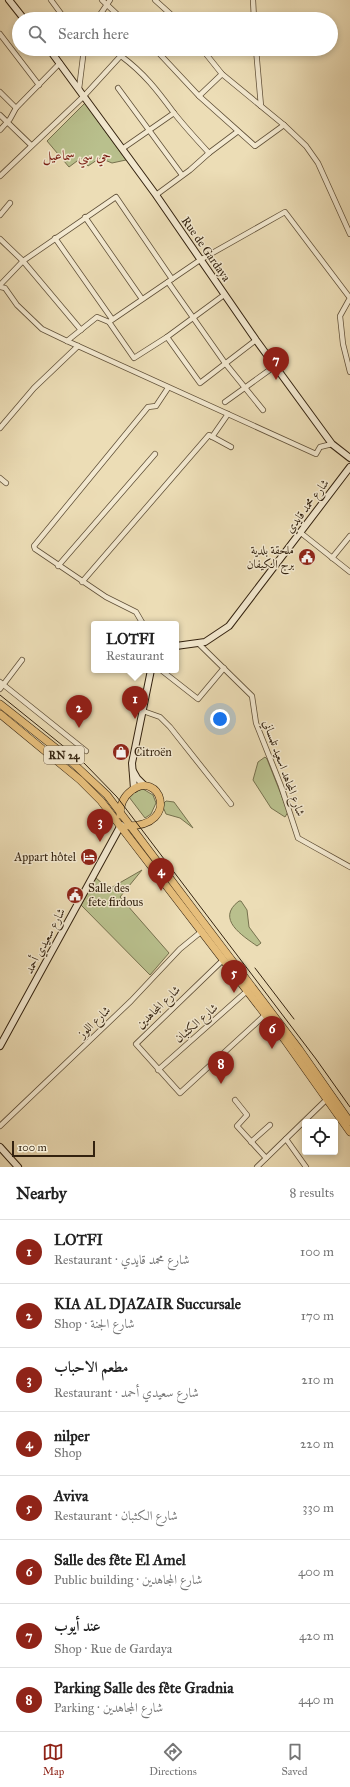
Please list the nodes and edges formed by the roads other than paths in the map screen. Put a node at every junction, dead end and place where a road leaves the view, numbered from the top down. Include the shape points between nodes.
1 (9, 0) edge
2 (51, 0) edge
3 (102, 0) edge
4 (110, 0) edge
5 (155, 0) edge
6 (253, 0) edge
7 (106, 4) junction
8 (18, 12) edge
9 (60, 12) edge
10 (101, 12) edge
11 (115, 12) edge
12 (168, 12) edge
13 (254, 12) edge
14 (0, 34) edge
15 (12, 50) edge
16 (17, 56) edge
17 (54, 56) edge
18 (83, 56) edge
19 (121, 56) joint
20 (162, 56) edge
21 (208, 56) edge
22 (257, 56) edge
23 (60, 63) junction
24 (222, 74) junction
25 (39, 85) junction
26 (118, 88) dead end
27 (79, 89) junction
28 (0, 92) edge
29 (84, 96) junction
30 (199, 96) junction
31 (261, 106) junction
32 (16, 108) junction
33 (174, 113) junction
34 (0, 115) edge
35 (8, 122) junction
36 (284, 125) junction
37 (0, 130) edge
38 (148, 131) junction
39 (237, 132) junction
40 (31, 146) junction
41 (122, 149) junction
42 (208, 153) junction
43 (182, 175) junction
44 (0, 176) edge
45 (156, 195) junction
46 (10, 203) dead end
47 (0, 215) edge
48 (86, 217) junction
49 (350, 234) edge
50 (55, 238) junction
51 (0, 239) edge
52 (200, 260) junction
53 (23, 261) junction
54 (170, 281) junction
55 (0, 286) edge
56 (224, 295) junction
57 (142, 299) junction
58 (193, 318) junction
59 (111, 320) junction
60 (81, 330) junction
61 (167, 337) junction
62 (256, 340) junction
63 (67, 341) junction
64 (78, 346) junction
65 (225, 363) junction
66 (275, 366) junction
67 (350, 372) edge
68 (168, 388) junction
69 (244, 388) junction
70 (225, 402) dead end
71 (263, 410) dead end
72 (228, 414) junction
73 (0, 428) edge
74 (212, 437) junction
75 (332, 444) junction
76 (231, 447) dead end
77 (155, 454) dead end
78 (350, 458) edge
79 (349, 471) edge
80 (0, 478) edge
81 (6, 483) dead end
82 (301, 533) junction
83 (350, 536) edge
84 (332, 558) junction
85 (58, 566) junction
86 (350, 572) edge
87 (82, 582) junction
88 (141, 621) edge
89 (199, 644) junction
90 (179, 646) edge
91 (22, 660) dead end
92 (224, 668) junction
93 (150, 673) edge
94 (165, 673) edge
95 (2, 683) edge
96 (0, 689) edge
97 (0, 704) edge
98 (143, 711) junction
99 (0, 714) edge
100 (86, 751) dead end
101 (132, 767) junction
102 (144, 785) junction
103 (134, 789) junction
104 (107, 795) junction
105 (126, 796) junction
106 (231, 804) dead end
107 (120, 813) junction
108 (146, 823) junction
109 (120, 824) junction
110 (128, 826) junction
111 (140, 841) junction
112 (350, 867) edge
113 (202, 931) junction
114 (223, 960) junction
115 (247, 991) junction
116 (265, 1015) junction
117 (0, 1046) edge
118 (158, 1070) junction
119 (328, 1099) junction
120 (235, 1100) dead end
121 (350, 1122) edge
122 (270, 1125) dead end
123 (0, 1126) edge
124 (350, 1132) edge
125 (286, 1139) junction
126 (251, 1142) junction
127 (0, 1147) edge
128 (266, 1158) junction
129 (18, 1167) edge
130 (257, 1167) edge
131 (306, 1167) edge

1 - 8 street
2 - 9 street
3 - 7 street
4 - 7 street
5 - 12 street
6 - 13 street
7 - 10 street
7 - 11 street
14 - 15 street
16 - 25 street
17 - 23 street, Rue de Gardaya
18 - 27 street
19 - 29 street
19 - 33 street via 158,90
20 - 30 street
21 - 24 street
22 - 31 street
23 - 25 street
23 - 27 street, Rue de Gardaya
24 - 30 street
24 - 31 street
25 - 32 street
26 - 38 street
27 - 29 street, Rue de Gardaya
28 - 32 street
29 - 40 street
29 - 41 street, Rue de Gardaya
30 - 39 street
31 - 36 street
32 - 35 street
33 - 38 street
33 - 42 street
34 - 35 street
35 - 37 street
35 - 40 street
36 - 39 street via 255,146
36 - 49 street via 306,146 318,163
38 - 41 street
38 - 43 street
39 - 42 street
40 - 44 street
41 - 45 street, Rue de Gardaya
42 - 43 street
43 - 45 street
45 - 52 street, Rue de Gardaya
46 - 47 street
48 - 50 street
48 - 54 street via 116,197
48 - 57 street
50 - 53 street
50 - 59 street
51 - 53 street
52 - 54 street
52 - 56 street, Rue de Gardaya
52 - 67 street via 285,212 350,298 340,316
53 - 55 street
53 - 60 street
54 - 57 street
54 - 58 street
55 - 63 street via 5,288 17,305 42,329
56 - 58 street
56 - 62 street, Rue de Gardaya
57 - 59 street
58 - 61 street
58 - 65 street
59 - 60 street via 97,317
59 - 61 street via 134,358
60 - 63 street
61 - 65 street via 200,383
62 - 65 street
62 - 66 street, Rue de Gardaya
63 - 64 street
64 - 68 street
64 - 73 street via 34,388
65 - 69 street
66 - 69 street
66 - 75 street, Rue de Gardaya
68 - 72 street
68 - 85 street via 156,406 148,407 34,546
69 - 70 street
69 - 71 street
72 - 74 street
72 - 75 street via 316,454 320,447
74 - 76 street
74 - 87 street via 209,435
75 - 78 street, Rue de Gardaya
77 - 85 street
79 - 82 street, شارع محمد قايدي
80 - 81 street
82 - 84 street
82 - 89 street, شارع محمد قايدي via 232,623 214,637
83 - 84 street
84 - 86 street
85 - 87 street
87 - 88 street via 136,612
89 - 90 street, شارع محمد قايدي
89 - 92 street, شارع المجاهد اسعيد تلمساني
91 - 95 street
92 - 94 street via 198,699
92 - 112 street, شارع المجاهد اسعيد تلمساني via 252,696 256,723 298,838
93 - 98 street
95 - 96 street
95 - 100 street
97 - 104 main road, RN 24 via 62,753
98 - 101 street
98 - 106 street via 160,717 170,727
99 - 109 main road, RN 24 via 80,780
101 - 102 street
101 - 103 street
102 - 103 main road
102 - 108 main road via 156,791 161,800 159,812
103 - 105 main road
104 - 105 main road
104 - 107 main road, RN 24
105 - 107 main road
107 - 109 main road
107 - 110 main road
108 - 110 main road
108 - 111 main road
109 - 110 main road
109 - 113 main road, RN 24
109 - 117 street, شارع سعيدي أحمد
110 - 111 main road
111 - 121 main road via 294,1042
113 - 114 main road, RN 24
113 - 123 street, شارع اللوز via 180,949 131,1001
114 - 115 main road, RN 24
114 - 118 street, شارع المجاهدين via 135,1043
115 - 116 main road, RN 24
115 - 118 street, شارع الكثبان
116 - 118 street, شارع المجاهدين via 181,1092
116 - 119 main road, RN 24
119 - 124 main road, RN 24
119 - 125 street
120 - 126 street via 247,1115 237,1126
122 - 126 street
125 - 128 street
125 - 131 street
126 - 128 street
127 - 129 street
128 - 130 street

